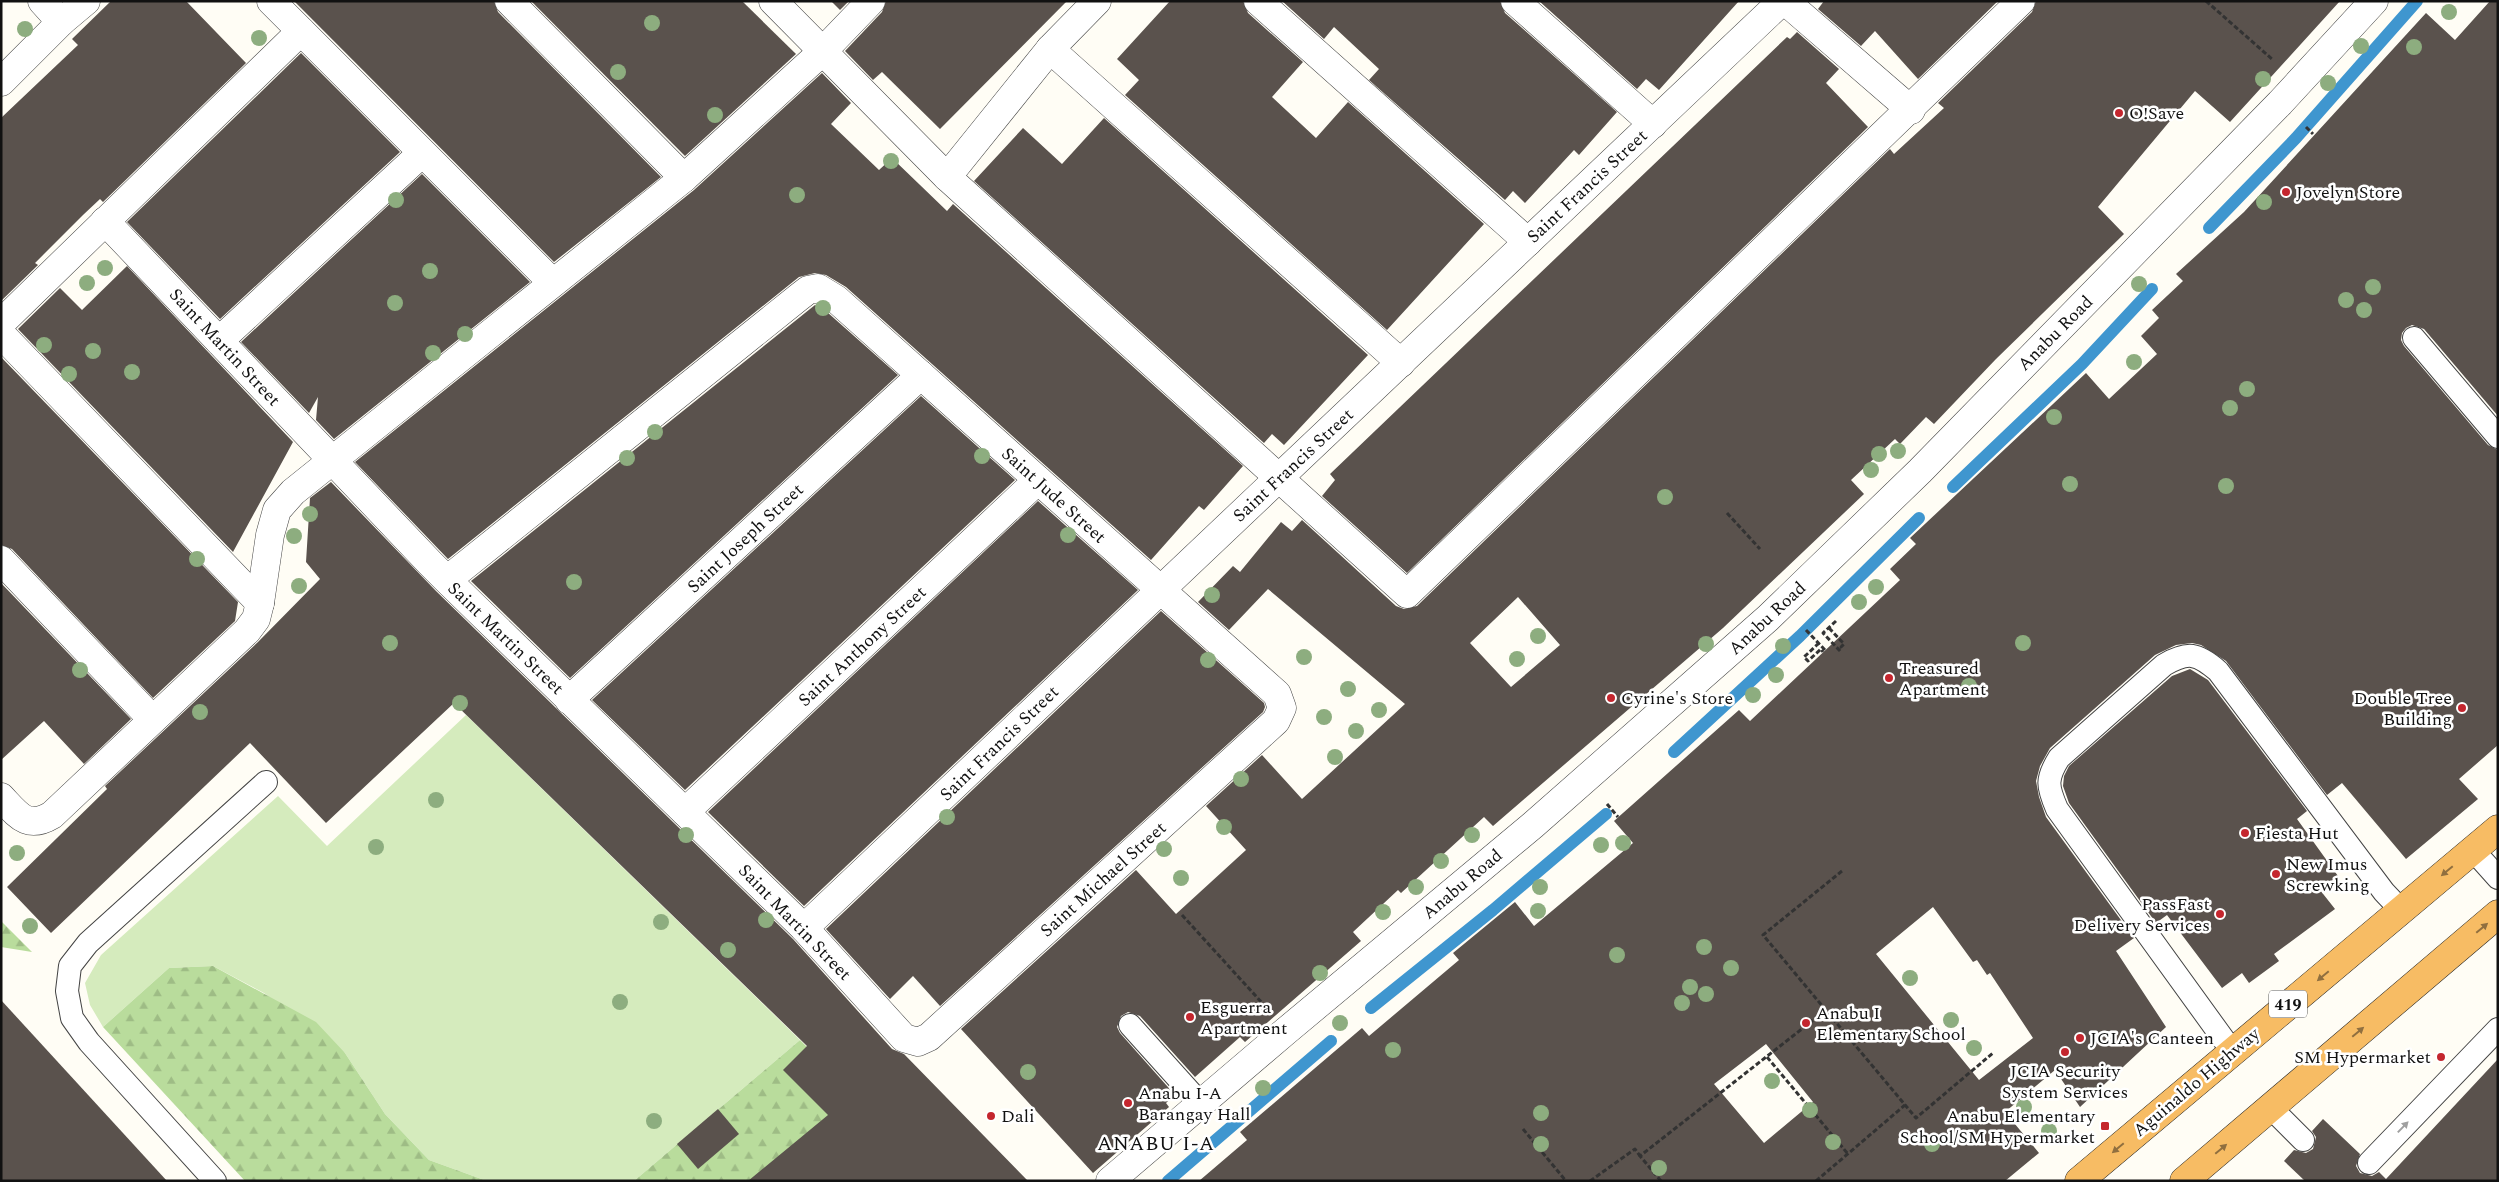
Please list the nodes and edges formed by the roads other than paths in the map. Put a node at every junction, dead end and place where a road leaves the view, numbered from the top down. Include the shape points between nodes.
1 (42, 1) edge
2 (86, 1) edge
3 (271, 1) edge
4 (509, 1) edge
5 (773, 1) edge
6 (872, 1) edge
7 (1097, 1) edge
8 (1258, 1) edge
9 (1515, 1) edge
10 (1784, 1) edge
11 (2021, 1) edge
12 (2374, 1) edge
13 (61, 22) junction
14 (301, 31) junction
15 (1050, 49) junction
16 (823, 51) junction
17 (1, 82) edge
18 (1911, 110) junction
19 (1653, 124) junction
20 (422, 153) junction
21 (947, 176) junction
22 (684, 178) junction
23 (105, 221) junction
24 (1528, 242) junction
25 (552, 282) junction
26 (1, 323) edge
27 (1, 334) edge
28 (2414, 338) dead end
29 (219, 341) junction
30 (1401, 363) junction
31 (921, 375) junction
32 (2498, 438) edge
33 (332, 460) junction
34 (1279, 479) junction
35 (1038, 480) junction
36 (1, 560) edge
37 (447, 580) junction
38 (1160, 590) junction
39 (260, 603) junction
40 (569, 700) junction
41 (1282, 708) joint
42 (152, 719) junction
43 (266, 782) dead end
44 (1, 797) edge
45 (685, 812) junction
46 (2498, 828) edge
47 (2473, 850) junction
48 (2498, 878) edge
49 (2401, 910) junction
50 (2498, 914) edge
51 (804, 928) junction
52 (1130, 1025) dead end
53 (2498, 1029) edge
54 (918, 1042) joint
55 (2232, 1051) junction
56 (1201, 1104) junction
57 (2270, 1107) junction
58 (2303, 1140) dead end
59 (2369, 1163) dead end
60 (215, 1181) edge
61 (1110, 1181) edge
62 (2079, 1181) edge
63 (2184, 1181) edge

1 - 13 street
2 - 13 street
3 - 14 street
4 - 22 street
5 - 16 street
6 - 16 street
7 - 15 street
8 - 24 street
9 - 19 street
10 - 18 street
10 - 19 street, Saint Francis Street
11 - 18 street
12 - 56 street, Anabu Road via 2280,103 1920,471 1768,618 1533,825
13 - 17 street
14 - 20 street
14 - 23 street
15 - 21 street
15 - 30 street
16 - 21 street
16 - 22 street
18 - 34 street via 1407,594
19 - 24 street, Saint Francis Street
20 - 25 street
20 - 29 street
21 - 34 street
22 - 25 street
23 - 26 street
23 - 29 street, Saint Martin Street
24 - 30 street, Saint Francis Street
25 - 33 street
27 - 39 street
28 - 32 lane
29 - 33 street, Saint Martin Street
30 - 34 street, Saint Francis Street
31 - 35 street, Saint Jude Street
31 - 37 street, Saint Jude Street via 836,299 818,288 808,290
31 - 40 street, Saint Joseph Street
33 - 37 street, Saint Martin Street
33 - 39 street via 293,492 277,510
34 - 38 street, Saint Francis Street
35 - 38 street, Saint Jude Street
35 - 45 street, Saint Anthony Street
36 - 42 street
37 - 40 street, Saint Martin Street
38 - 41 street, Saint Jude Street via 1277,694
38 - 51 street, Saint Francis Street
39 - 42 street via 256,619 247,631
40 - 45 street, Saint Martin Street
41 - 54 street, Saint Michael Street via 1276,720 929,1037
42 - 44 street via 44,820 28,821
43 - 60 lane via 88,942 70,966 67,991 72,1018 89,1042
45 - 51 street, Saint Martin Street
46 - 47 highway, Aguinaldo Highway / 419
47 - 48 lane
47 -> 49 highway, Aguinaldo Highway / 419
49 -> 55 highway, Aguinaldo Highway / 419
49 - 55 lane via 2218,671 2201,657 2180,656 2164,665 2059,758 2050,773 2048,790 2057,808
57 -> 50 highway
51 - 54 street, Saint Martin Street via 904,1038
52 - 56 lane
59 -> 53 lane
55 -> 62 highway, Aguinaldo Highway / 419
56 - 61 street, Anabu Road
57 - 58 lane
63 -> 57 highway

